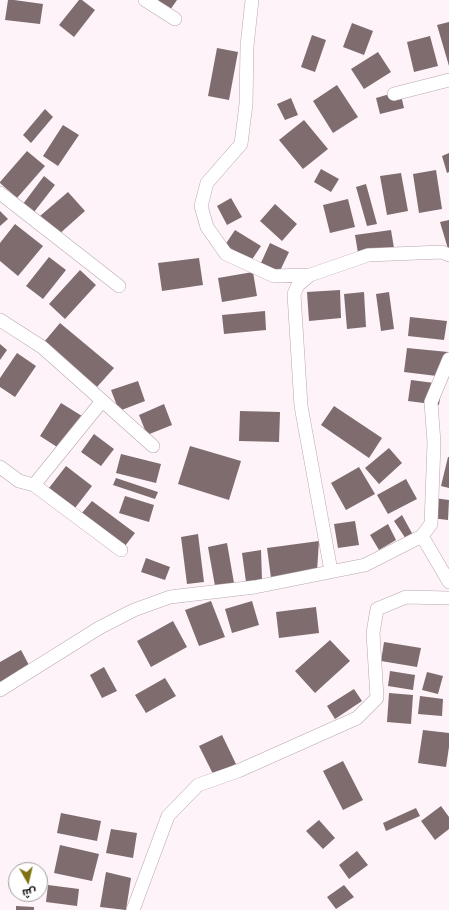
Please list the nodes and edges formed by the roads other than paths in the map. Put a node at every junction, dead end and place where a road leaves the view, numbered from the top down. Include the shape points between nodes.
1 (145, 0) edge
2 (252, 0) edge
3 (175, 19) dead end
4 (449, 80) edge
5 (394, 94) dead end
6 (0, 193) edge
7 (449, 255) edge
8 (310, 275) junction
9 (119, 286) dead end
10 (0, 320) edge
11 (449, 359) edge
12 (102, 401) junction
13 (153, 446) dead end
14 (0, 467) edge
15 (34, 485) junction
16 (422, 536) junction
17 (121, 550) dead end
18 (331, 571) junction
19 (449, 582) edge
20 (449, 598) edge
21 (0, 690) edge
22 (133, 910) edge

1 - 3 street
2 - 8 street via 242,144 207,183 201,206 207,227 226,254 274,276
4 - 5 street
6 - 9 street
7 - 8 street via 442,252 368,255
8 - 18 street via 298,285 294,294 301,406
10 - 12 street via 42,347
11 - 16 street via 430,402 434,443 431,524
12 - 13 street
12 - 15 street
14 - 15 street via 19,481
15 - 17 street
16 - 18 street via 365,564
16 - 19 street
18 - 21 street via 255,586 170,597 134,610 99,628
20 - 22 street via 406,597 376,609 373,633 378,698 357,718 238,771 198,785 168,816

